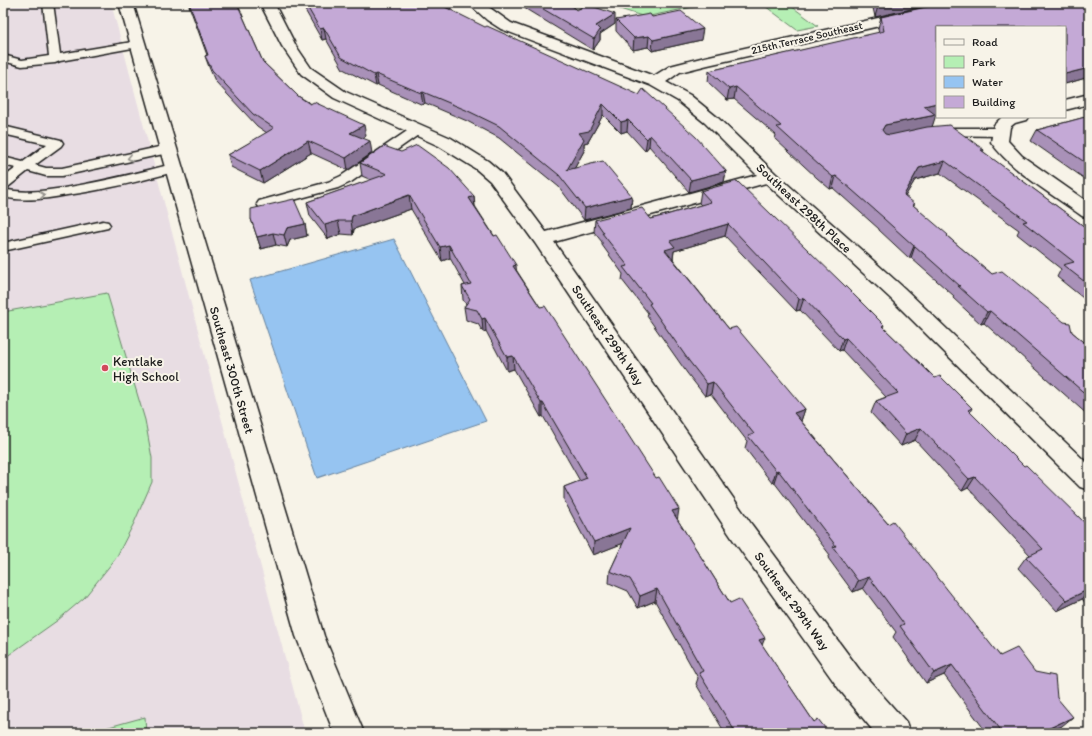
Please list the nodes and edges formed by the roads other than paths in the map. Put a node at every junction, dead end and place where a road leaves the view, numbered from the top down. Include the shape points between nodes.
1 (48, 3) edge
2 (126, 3) edge
3 (267, 3) edge
4 (475, 3) edge
5 (963, 3) edge
6 (138, 44) junction
7 (3, 58) edge
8 (55, 60) junction
9 (655, 82) junction
10 (1089, 99) edge
11 (1066, 105) edge
12 (1017, 118) edge
13 (3, 130) edge
14 (417, 130) junction
15 (1000, 132) junction
16 (923, 133) edge
17 (171, 159) junction
18 (3, 161) edge
19 (25, 167) junction
20 (769, 177) junction
21 (3, 184) edge
22 (3, 193) edge
23 (264, 204) edge
24 (1089, 212) edge
25 (103, 225) dead end
26 (542, 239) junction
27 (3, 247) edge
28 (1089, 480) edge
29 (349, 733) edge
30 (895, 733) edge

1 - 8 lane
2 - 6 street, Southeast 300th Street
3 - 14 street, Southeast 299th Way via 289,46 306,71 340,96
4 - 9 street, Southeast 298th Place via 492,17 515,30
5 - 9 street, 215th Terrace Southeast via 705,61 675,69
6 - 8 lane
6 - 17 street, Southeast 300th Street
7 - 8 lane via 22,63
9 - 20 street, Southeast 298th Place via 684,98 711,120
10 - 11 street
12 - 15 street via 1002,125
13 - 19 lane via 57,143
14 - 23 lane via 346,179
14 - 26 street, Southeast 299th Way via 445,142 496,177
15 - 16 lane
15 - 24 street via 999,142 1016,160
17 -> 19 lane via 62,172 46,172
22 -> 17 lane via 30,197 126,181
17 - 29 street, Southeast 300th Street via 310,636
18 - 19 lane
19 - 21 lane
20 - 26 street
20 - 28 street, Southeast 298th Place via 896,293
25 - 27 lane
26 - 30 street, Southeast 299th Way via 743,533 849,678

